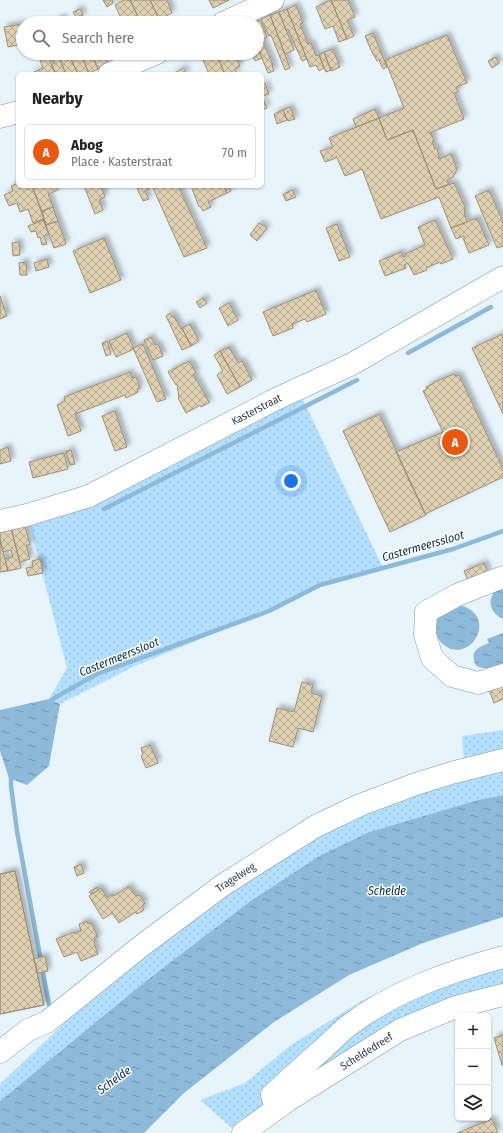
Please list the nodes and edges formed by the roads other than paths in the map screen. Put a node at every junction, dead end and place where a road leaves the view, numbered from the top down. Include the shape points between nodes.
1 (273, 0) edge
2 (238, 16) edge
3 (141, 60) edge
4 (114, 72) edge
5 (16, 112) edge
6 (0, 116) edge
7 (503, 277) edge
8 (0, 521) edge
9 (503, 577) edge
10 (503, 675) edge
11 (503, 760) edge
12 (503, 957) edge
13 (503, 995) edge
14 (0, 1052) edge
15 (276, 1109) junction
16 (243, 1133) edge

1 - 2 street
3 - 4 street
5 - 6 street
7 - 8 street, Kasterstraat via 352,364 274,400 89,496
9 - 10 street via 457,595 426,612 425,635 432,658 452,676 478,684
11 - 14 street, Tragelweg via 416,784 360,805 316,826 224,884 47,1022 28,1030
12 - 15 street via 438,977 382,1003 348,1026 272,1095
13 - 15 street, Scheldedreef via 456,1007 400,1030
15 - 16 street, Scheldedreef

